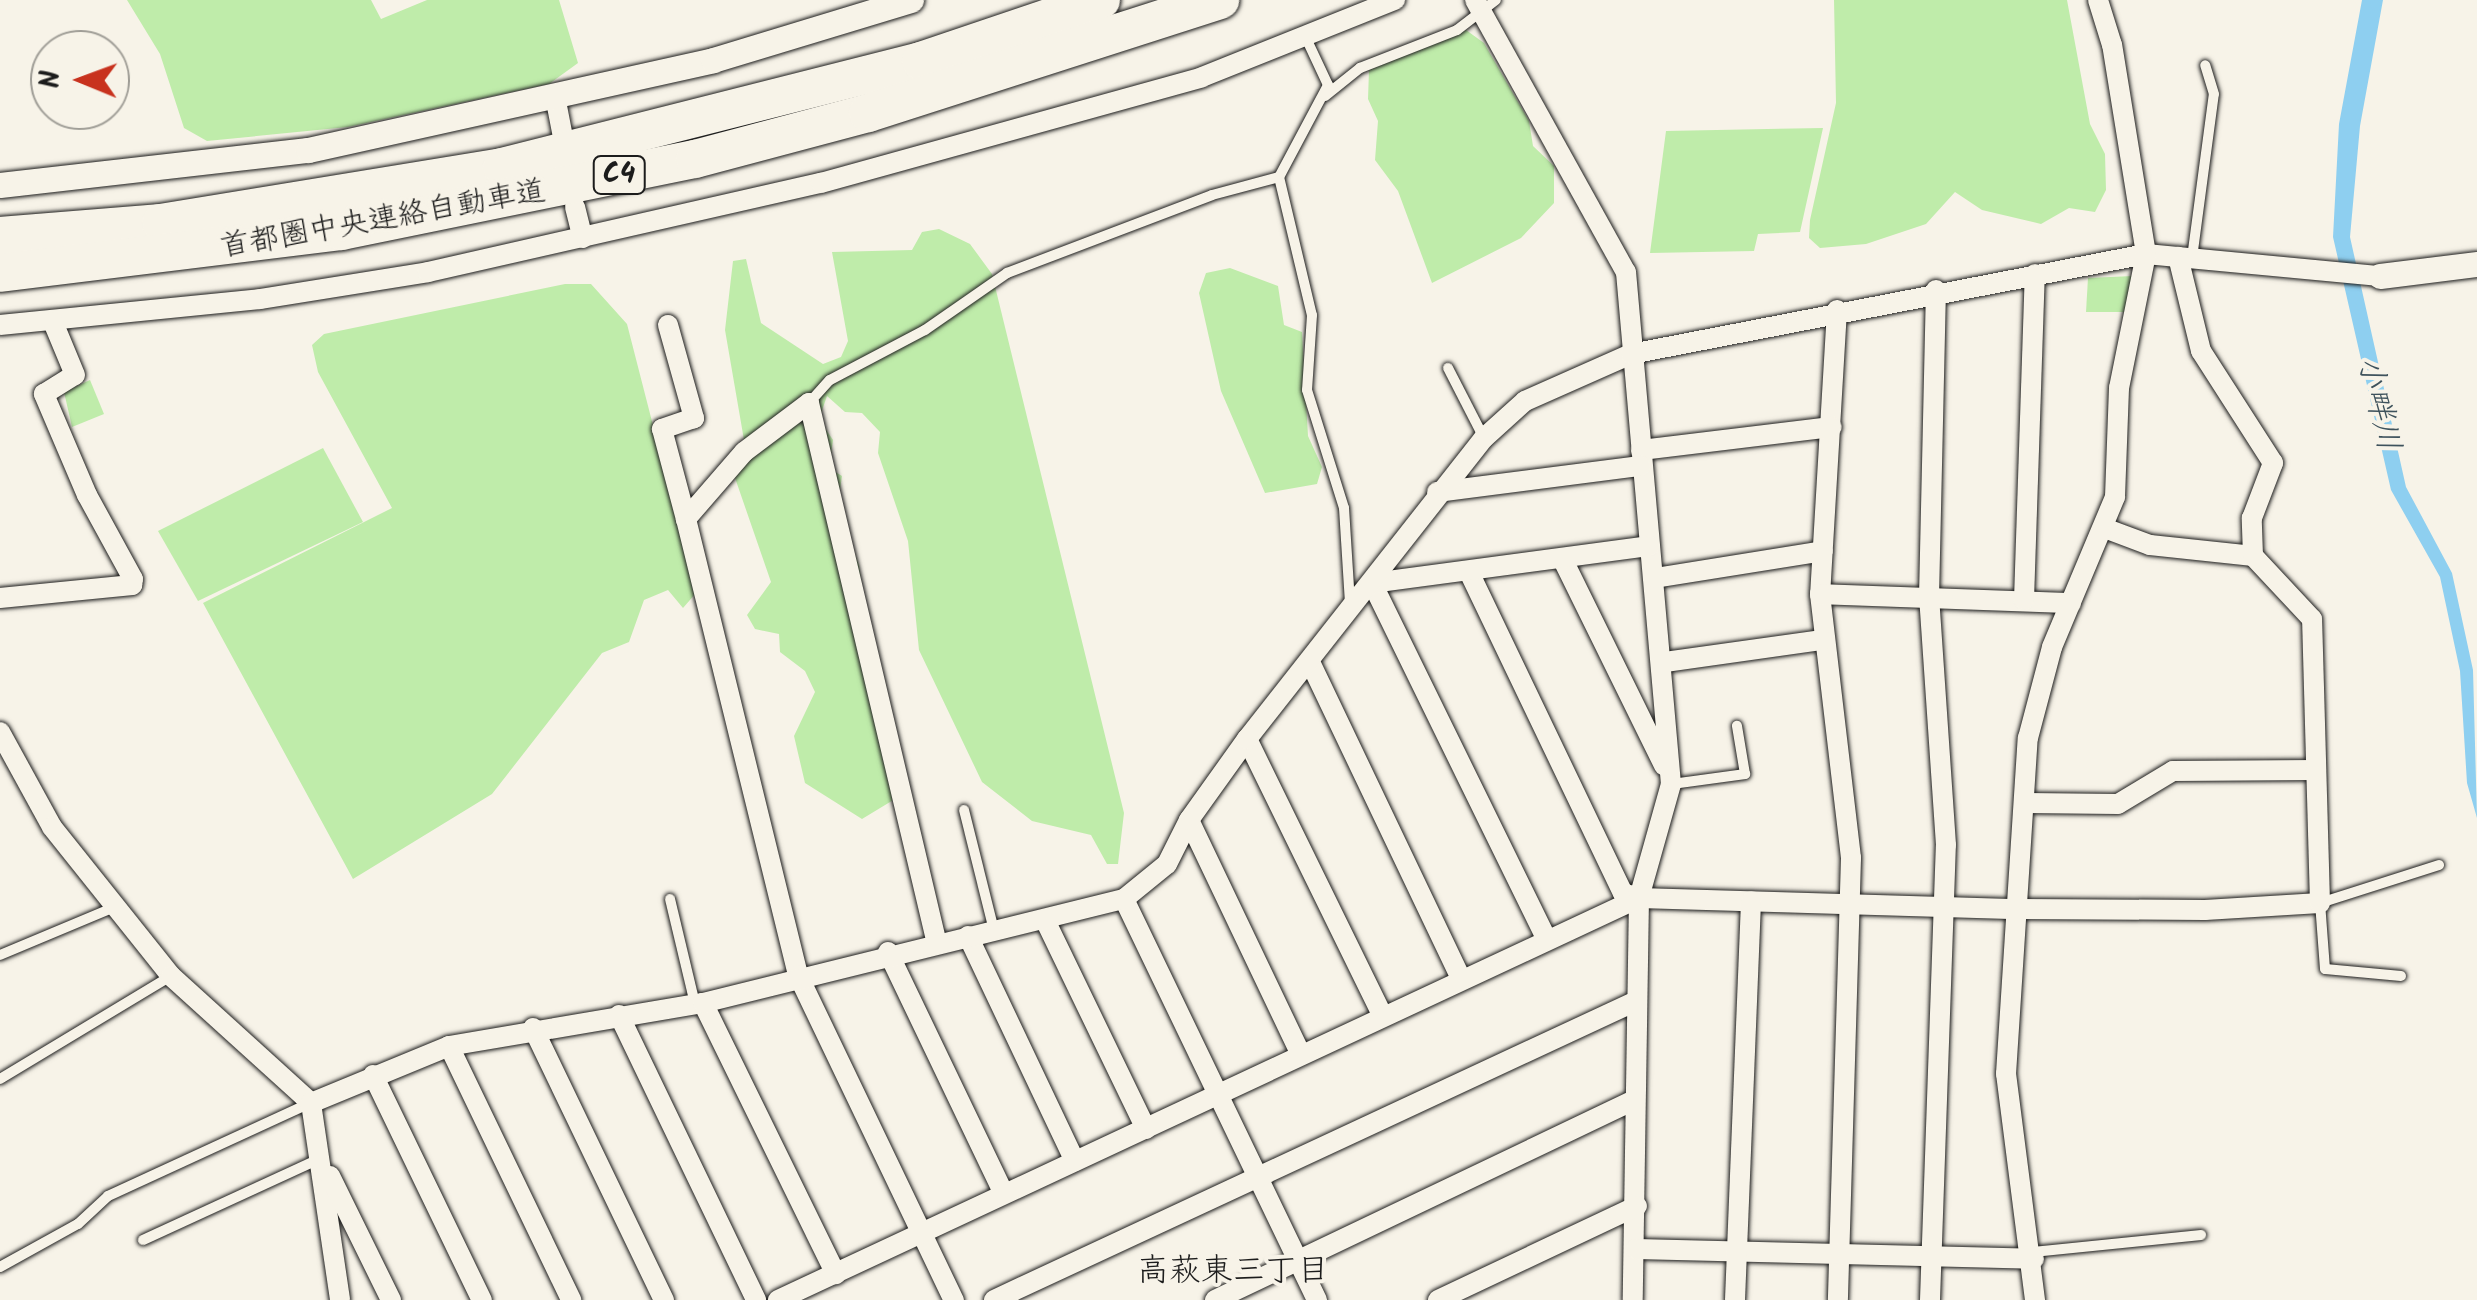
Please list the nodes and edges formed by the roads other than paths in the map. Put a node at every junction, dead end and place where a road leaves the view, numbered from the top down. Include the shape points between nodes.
1 (911, 0) edge
2 (1101, 0) edge
3 (1220, 0) edge
4 (1395, 0) edge
5 (2098, 0) edge
6 (1485, 4) edge
7 (1306, 38) junction
8 (2206, 65) dead end
9 (554, 96) junction
10 (1324, 97) junction
11 (562, 133) dead end
12 (1279, 176) junction
13 (0, 185) edge
14 (576, 207) dead end
15 (0, 236) edge
16 (583, 238) junction
17 (2146, 254) junction
18 (2185, 257) junction
19 (2477, 264) edge
20 (0, 273) edge
21 (2035, 274) junction
22 (2378, 276) joint
23 (1936, 290) junction
24 (1838, 310) junction
25 (53, 322) junction
26 (0, 325) edge
27 (668, 325) dead end
28 (1631, 354) junction
29 (1448, 368) dead end
30 (808, 403) junction
31 (1832, 427) junction
32 (1484, 438) junction
33 (1640, 458) junction
34 (1437, 492) junction
35 (686, 519) junction
36 (2107, 530) junction
37 (1650, 546) junction
38 (1823, 551) junction
39 (2254, 556) junction
40 (1564, 560) junction
41 (1470, 574) junction
42 (1656, 578) junction
43 (1372, 583) junction
44 (1820, 594) junction
45 (1928, 597) junction
46 (0, 598) edge
47 (2024, 600) junction
48 (2071, 603) junction
49 (1351, 610) junction
50 (1822, 640) junction
51 (1310, 662) junction
52 (1665, 662) junction
53 (1738, 726) dead end
54 (0, 732) edge
55 (1247, 739) junction
56 (2315, 770) junction
57 (1669, 779) junction
58 (2026, 803) junction
59 (964, 810) dead end
60 (1188, 820) junction
61 (2439, 865) dead end
62 (1639, 898) junction
63 (670, 899) dead end
64 (1124, 899) junction
65 (1752, 901) junction
66 (2320, 903) junction
67 (1849, 905) junction
68 (116, 907) junction
69 (1945, 908) junction
70 (2019, 910) junction
71 (1045, 920) junction
72 (994, 931) junction
73 (968, 936) junction
74 (1547, 940) junction
75 (936, 944) junction
76 (888, 952) junction
77 (0, 955) edge
78 (798, 975) junction
79 (171, 976) junction
80 (2401, 976) dead end
81 (1462, 980) junction
82 (1634, 1002) junction
83 (699, 1004) junction
84 (619, 1015) junction
85 (1382, 1017) junction
86 (533, 1028) junction
87 (449, 1046) junction
88 (1302, 1055) junction
89 (373, 1075) junction
90 (0, 1079) edge
91 (1220, 1093) junction
92 (1635, 1100) junction
93 (311, 1103) junction
94 (1146, 1128) junction
95 (321, 1158) junction
96 (1074, 1160) junction
97 (1258, 1177) junction
98 (1003, 1192) junction
99 (1637, 1206) junction
100 (922, 1232) junction
101 (2202, 1235) dead end
102 (142, 1240) dead end
103 (1737, 1247) junction
104 (1636, 1249) junction
105 (1840, 1251) junction
106 (1931, 1256) junction
107 (2034, 1256) junction
108 (1298, 1262) junction
109 (0, 1267) edge
110 (836, 1274) junction
111 (340, 1300) edge
112 (391, 1300) edge
113 (482, 1300) edge
114 (571, 1300) edge
115 (664, 1300) edge
116 (756, 1300) edge
117 (778, 1300) edge
118 (954, 1300) edge
119 (994, 1300) edge
120 (1215, 1300) edge
121 (1316, 1300) edge
122 (1438, 1300) edge
123 (1633, 1300) edge
124 (1736, 1300) edge
125 (1838, 1300) edge
126 (1930, 1300) edge
127 (2035, 1300) edge

1 - 9 street via 809,34
2 - 15 highway, 首都圏中央連絡自動車道 / C4 via 920,61 502,167 161,223
3 - 20 highway, 首都圏中央連絡自動車道 / C4 via 868,113 695,160 341,231
4 - 7 street
5 - 17 street via 2112,45
6 - 10 lane via 1360,68
6 - 28 street via 1626,272
7 - 10 lane via 1326,77
7 - 16 street via 1202,77 860,172
8 - 18 lane via 2214,94
9 - 11 street
9 - 13 street via 308,150
10 - 12 lane
12 - 30 lane via 1006,273 926,330 830,380
12 - 49 lane via 1312,315 1311,410 1344,508
14 - 16 street
16 - 25 street via 297,293
17 - 18 street
17 - 21 street
17 - 36 street via 2119,388 2115,497
18 - 22 street
18 - 39 street via 2202,351 2273,463 2252,518
19 - 22 street
21 - 23 street
21 - 47 street
23 - 24 street
23 - 45 street
24 - 28 street
24 - 31 street
25 - 26 street
25 - 46 street via 76,375 44,394 132,585
27 - 35 street via 694,418 662,429
28 - 32 street via 1524,400
28 - 33 street
29 - 32 lane
30 - 35 street via 744,452
30 - 75 street
31 - 33 street
31 - 38 street
32 - 34 street
33 - 34 street
33 - 37 street
34 - 43 street
35 - 78 street
36 - 39 street via 2150,546
36 - 48 street
37 - 40 street
37 - 42 street
38 - 42 street
38 - 44 street
39 - 56 street via 2312,619
40 - 41 street
40 - 57 street
41 - 43 street
41 - 62 street via 1623,892
42 - 52 street
43 - 49 street
43 - 74 street
44 - 45 street
44 - 50 street
45 - 47 street
45 - 69 street
47 - 48 street
48 - 58 street via 2038,688
49 - 51 street
50 - 52 street
50 - 67 street via 1851,858
51 - 55 street
51 - 81 street
52 - 57 street
53 - 57 lane via 1745,774
54 - 68 street via 52,827
55 - 60 street
55 - 85 street
56 - 58 street via 2173,771 2118,804
56 - 66 street
57 - 62 street
58 - 70 street
59 - 72 lane
60 - 64 street via 1168,864
60 - 88 street
61 - 66 lane
62 - 65 street
62 - 74 street
62 - 82 street
63 - 83 lane
64 - 71 street
64 - 91 street
65 - 67 street
65 - 103 street
66 - 70 street
66 - 80 lane via 2325,970
67 - 69 street
67 - 105 street
68 - 77 lane
68 - 79 street
69 - 70 street
69 - 106 street
70 - 107 street via 2006,1074
71 - 72 street
71 - 94 street
72 - 73 street
73 - 75 street
73 - 96 street
74 - 81 street
75 - 76 street
76 - 78 street
76 - 98 street
78 - 83 street
78 - 100 street
79 - 90 lane
79 - 93 street
81 - 85 street
82 - 92 street
82 - 97 street
83 - 84 street
83 - 110 street
84 - 86 street
84 - 116 street
85 - 88 street
86 - 87 street
86 - 115 street
87 - 89 street
87 - 114 street
88 - 91 street
89 - 93 street
89 - 113 street
91 - 94 street
91 - 97 street
92 - 99 street
92 - 108 street
93 - 95 street
93 - 109 lane via 108,1196 78,1224
94 - 96 street
95 - 102 lane
95 - 111 street
95 - 112 street
96 - 98 street
97 - 108 street
97 - 119 street
98 - 100 street
99 - 104 street
99 - 122 street
100 - 110 street
100 - 118 street
101 - 107 lane
103 - 104 street
103 - 105 street
103 - 124 street
104 - 123 street
105 - 106 street
105 - 125 street
106 - 107 street
106 - 126 street
107 - 127 street
108 - 120 street
108 - 121 street
110 - 117 street

